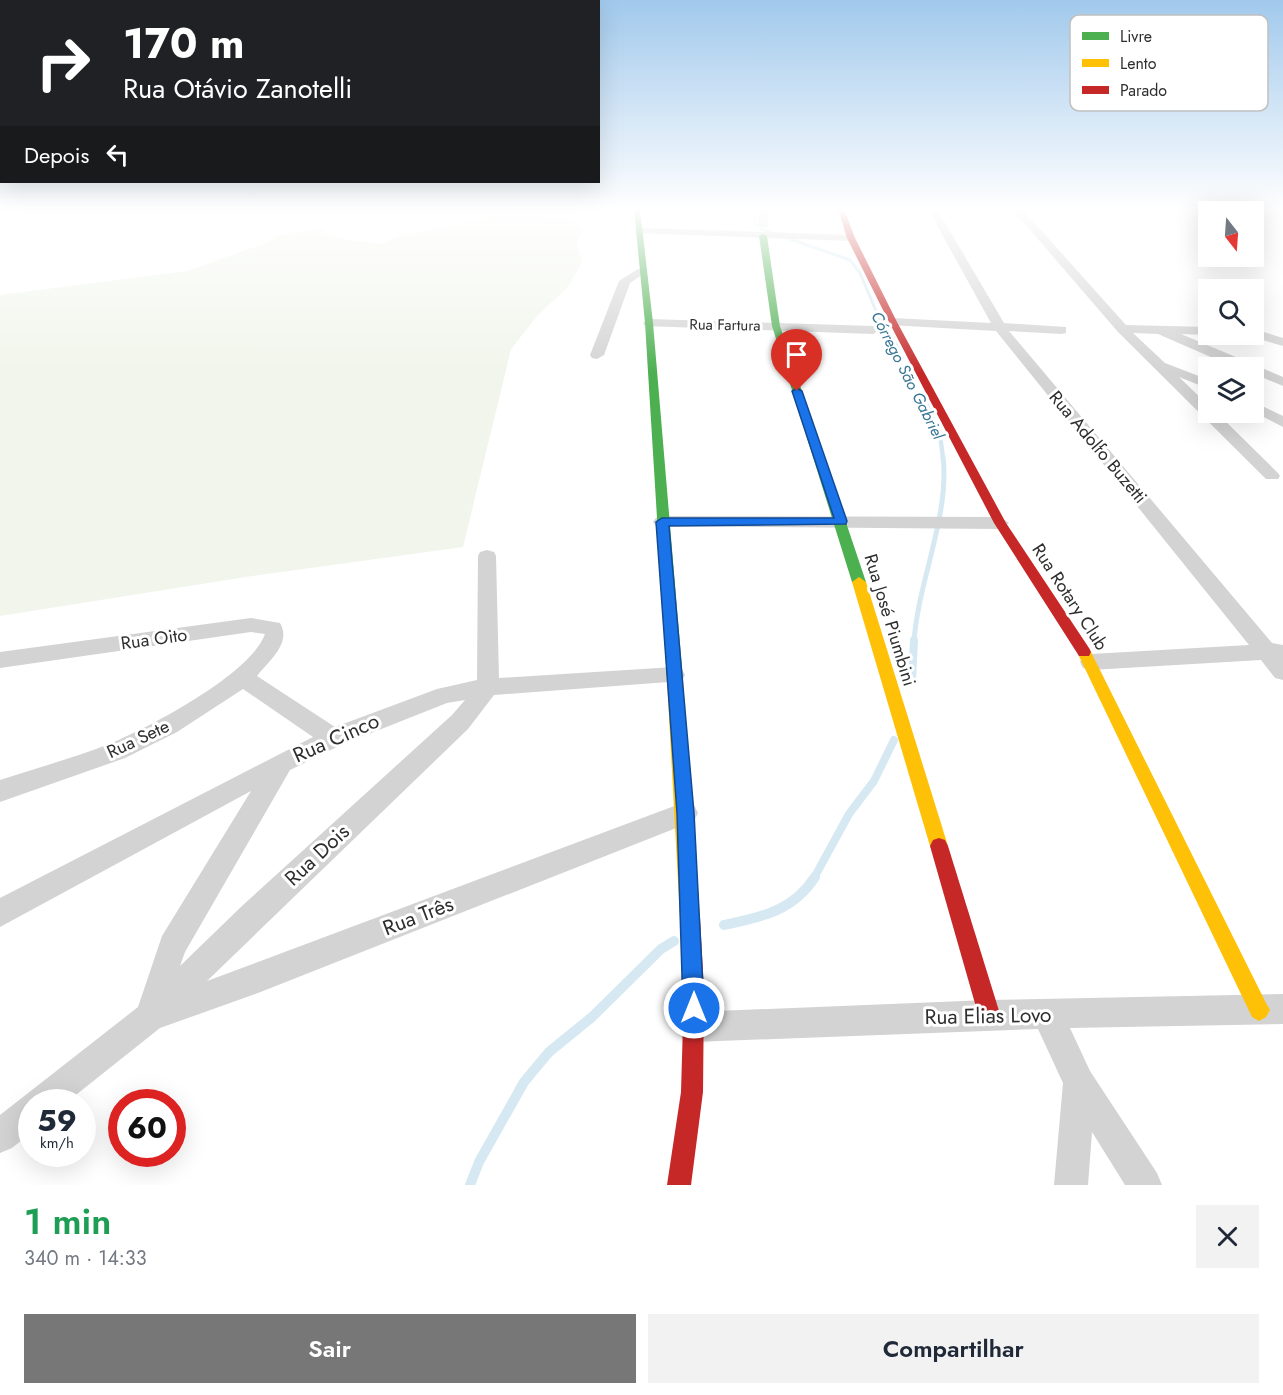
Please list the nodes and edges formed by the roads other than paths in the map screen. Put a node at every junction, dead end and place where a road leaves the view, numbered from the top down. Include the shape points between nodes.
1 (642, 264) edge
2 (771, 264) edge
3 (864, 264) edge
4 (964, 264) edge
5 (1066, 264) edge
6 (642, 272) junction
7 (893, 322) junction
8 (649, 323) junction
9 (776, 326) junction
10 (1000, 328) junction
11 (1122, 329) junction
12 (873, 330) dead end
13 (1062, 330) dead end
14 (1160, 330) junction
15 (1198, 332) edge
16 (1264, 336) edge
17 (1283, 342) edge
18 (597, 355) dead end
19 (1223, 357) edge
20 (1161, 365) junction
21 (1264, 373) edge
22 (1198, 380) edge
23 (1283, 382) edge
24 (1264, 412) edge
25 (1283, 422) edge
26 (1272, 476) dead end
27 (841, 521) junction
28 (662, 522) junction
29 (1000, 523) junction
30 (487, 556) dead end
31 (1275, 651) edge
32 (258, 657) joint
33 (0, 660) edge
34 (1091, 662) junction
35 (1283, 672) edge
36 (674, 675) junction
37 (243, 678) junction
38 (488, 687) junction
39 (333, 738) junction
40 (282, 762) junction
41 (0, 791) edge
42 (685, 813) junction
43 (0, 913) edge
44 (1271, 1010) edge
45 (988, 1014) junction
46 (1047, 1015) junction
47 (150, 1017) junction
48 (693, 1027) junction
49 (1079, 1082) junction
50 (58, 1089) edge
51 (18, 1121) edge
52 (0, 1136) edge
53 (679, 1185) edge
54 (1071, 1185) edge
55 (1146, 1185) edge

1 - 6 street
2 - 9 street, Rua José Piumbini
3 - 7 street, Rua Rotary Club
4 - 10 street, Rua Adolfo Buzetti
5 - 11 street
6 - 8 street
6 - 18 street via 625,281
7 - 10 street
7 - 29 street, Rua Rotary Club
8 - 9 street, Rua Fartura
8 - 28 street
9 - 12 street, Rua Fartura
9 - 27 street, Rua José Piumbini
10 - 13 street
10 - 31 street, Rua Adolfo Buzetti
11 - 14 street
11 - 20 street
14 - 15 street
14 - 19 street
16 - 17 street
20 - 22 street
20 - 26 street
21 - 23 street
24 - 25 street
27 - 28 street
27 - 29 street
27 - 45 street, Rua José Piumbini
28 - 36 street
29 - 34 street, Rua Rotary Club
30 - 38 street
31 - 34 street
31 - 35 street, Rua Adolfo Buzetti
32 - 33 street, Rua Oito via 273,641 273,628 251,625
32 - 37 street, Rua Sete
34 - 44 street, Rua Rotary Club
36 - 38 street, Rua Cinco
36 - 42 street
37 - 39 street
37 - 41 street, Rua Sete via 169,725 117,751
38 - 39 street, Rua Cinco via 445,695
38 - 47 street, Rua Dois via 460,722
39 - 40 street, Rua Cinco
40 - 43 street
40 - 47 street, Rua Cinco via 172,946
42 - 47 street, Rua Três
42 - 48 street
44 - 46 street, Rua Elias Lovo
45 - 46 street, Rua Elias Lovo
45 - 48 street, Rua Elias Lovo
46 - 49 street
47 - 50 street, Rua Dois
48 - 53 street via 692,1092
49 - 54 street
49 - 55 street
51 - 52 street

